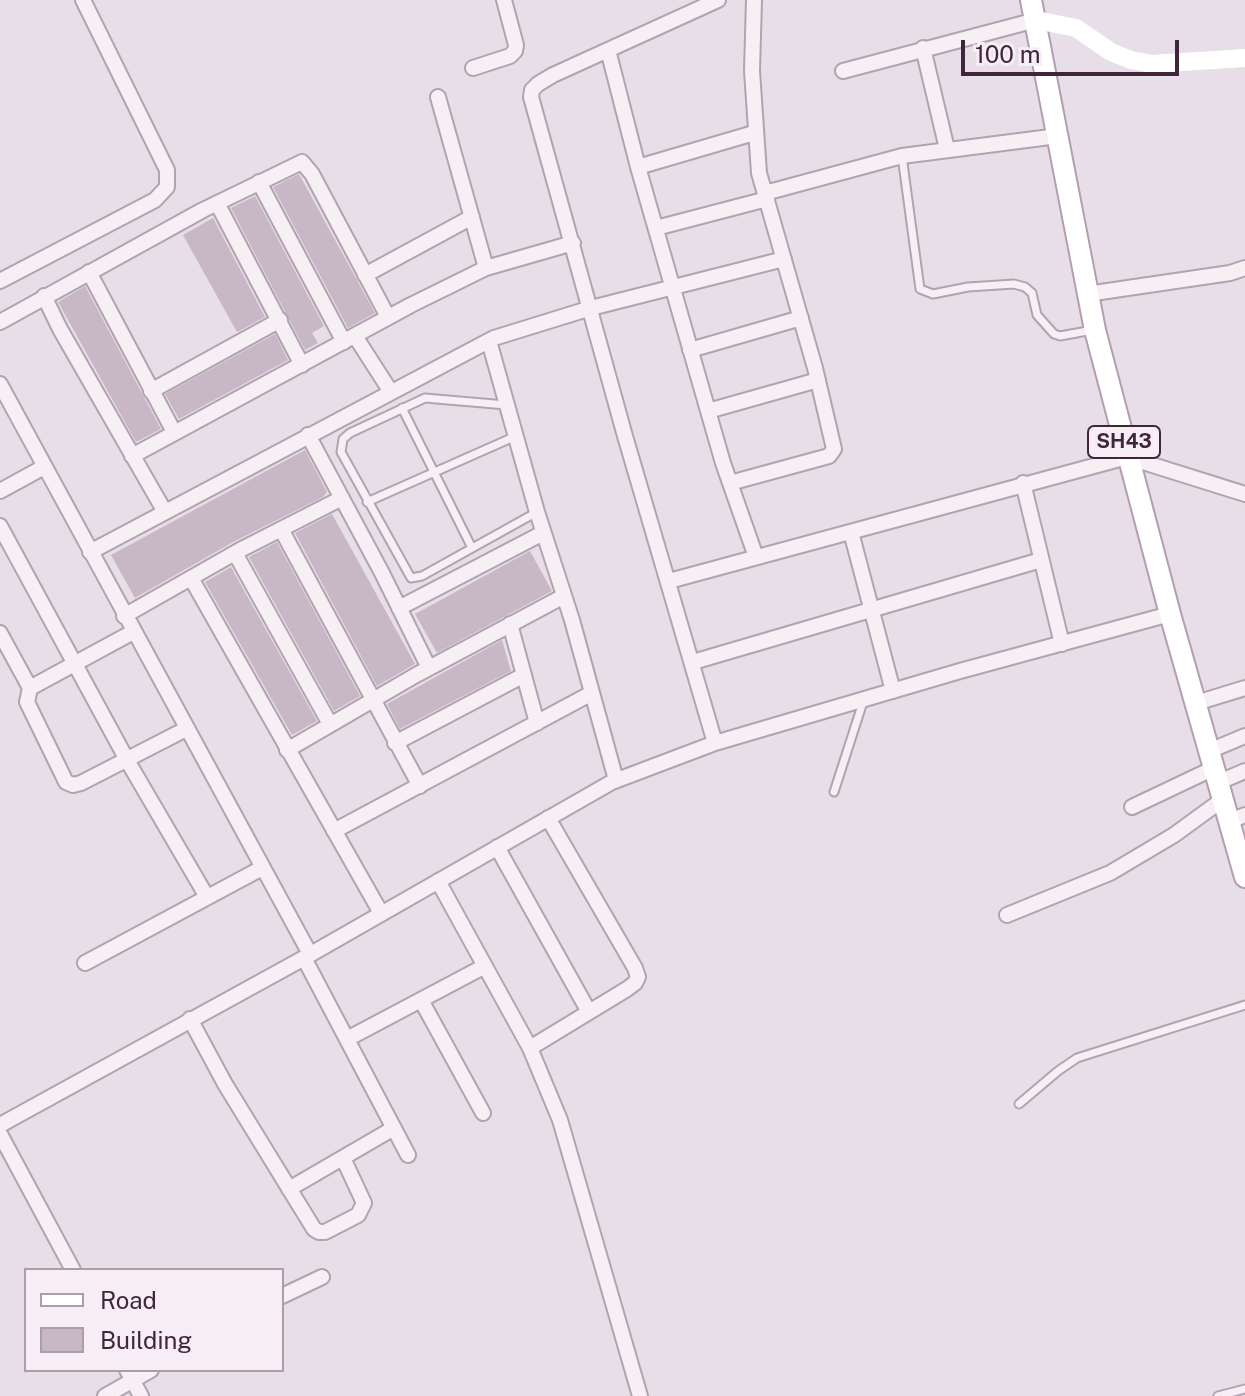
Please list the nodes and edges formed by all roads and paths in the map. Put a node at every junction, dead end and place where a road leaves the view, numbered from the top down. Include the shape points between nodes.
1 (83, 0) edge
2 (504, 0) edge
3 (718, 0) edge
4 (754, 0) edge
5 (1034, 10) edge
6 (923, 48) junction
7 (608, 50) junction
8 (1245, 58) edge
9 (473, 68) dead end
10 (843, 71) dead end
11 (438, 97) dead end
12 (754, 133) junction
13 (1058, 136) junction
14 (947, 149) junction
15 (902, 156) junction
16 (638, 167) junction
17 (259, 182) junction
18 (766, 196) junction
19 (217, 203) junction
20 (472, 217) junction
21 (656, 228) junction
22 (573, 243) junction
23 (784, 259) junction
24 (486, 268) junction
25 (1245, 268) edge
26 (89, 272) junction
27 (365, 275) junction
28 (0, 281) edge
29 (672, 287) junction
30 (1087, 294) junction
31 (44, 296) junction
32 (591, 308) junction
33 (388, 317) junction
34 (801, 318) junction
35 (280, 320) junction
36 (0, 322) edge
37 (1095, 330) junction
38 (350, 339) junction
39 (489, 341) junction
40 (690, 350) junction
41 (302, 365) junction
42 (818, 380) junction
43 (0, 384) edge
44 (151, 391) junction
45 (391, 392) junction
46 (507, 405) junction
47 (402, 408) junction
48 (708, 411) junction
49 (174, 432) junction
50 (308, 435) junction
51 (516, 436) junction
52 (132, 456) junction
53 (1127, 457) junction
54 (44, 467) junction
55 (435, 472) junction
56 (730, 483) junction
57 (1023, 483) junction
58 (0, 491) edge
59 (1245, 494) edge
60 (342, 498) junction
61 (367, 502) junction
62 (165, 512) junction
63 (537, 512) junction
64 (0, 526) edge
65 (281, 529) junction
66 (851, 532) junction
67 (543, 533) junction
68 (472, 548) junction
69 (90, 552) junction
70 (235, 553) junction
71 (756, 557) junction
72 (1041, 560) junction
73 (191, 578) junction
74 (669, 581) junction
75 (564, 596) junction
76 (399, 608) junction
77 (871, 610) junction
78 (1170, 614) junction
79 (124, 616) junction
80 (510, 624) junction
81 (133, 632) junction
82 (0, 633) edge
83 (1062, 644) junction
84 (693, 662) junction
85 (75, 664) junction
86 (429, 668) junction
87 (524, 675) junction
88 (30, 688) junction
89 (1245, 688) edge
90 (893, 691) junction
91 (592, 693) junction
92 (864, 699) junction
93 (373, 700) junction
94 (1196, 703) junction
95 (537, 723) junction
96 (330, 724) junction
97 (186, 729) junction
98 (1245, 736) edge
99 (395, 743) junction
100 (715, 743) junction
101 (287, 750) junction
102 (127, 760) junction
103 (1245, 771) edge
104 (1216, 776) junction
105 (616, 780) junction
106 (420, 786) junction
107 (834, 792) dead end
108 (1132, 807) dead end
109 (548, 818) junction
110 (1237, 818) edge
111 (334, 831) junction
112 (497, 847) junction
113 (262, 868) junction
114 (1245, 877) edge
115 (438, 881) junction
116 (207, 897) junction
117 (381, 913) junction
118 (1007, 915) dead end
119 (307, 956) junction
120 (85, 963) dead end
121 (485, 966) junction
122 (421, 1000) junction
123 (1245, 1005) edge
124 (589, 1012) junction
125 (190, 1019) junction
126 (347, 1039) junction
127 (530, 1048) junction
128 (1019, 1104) dead end
129 (483, 1113) dead end
130 (0, 1125) edge
131 (394, 1128) junction
132 (0, 1134) edge
133 (408, 1155) dead end
134 (343, 1158) junction
135 (289, 1189) junction
136 (72, 1268) edge
137 (322, 1277) dead end
138 (284, 1295) edge
139 (130, 1375) edge
140 (1245, 1389) edge
141 (105, 1396) edge
142 (141, 1396) edge
143 (640, 1396) edge
144 (1218, 1396) edge

1 - 28 street via 167,170 167,187 155,200
2 - 9 street via 515,51
3 - 7 street
4 - 12 street
5 - 6 street
5 - 8 street via 1131,60 1152,64
5 - 13 main road, SH43
6 - 10 street
6 - 14 street
7 - 16 street
7 - 22 street via 532,90
11 - 20 street
12 - 16 street
12 - 18 street
13 - 14 street
13 - 30 main road, SH43
14 - 15 street
15 - 18 street
15 - 37 lane via 920,289 933,294 1014,284 1029,289 1037,315 1054,334
16 - 21 street
17 - 19 street
17 - 27 street via 297,162 306,164
17 - 38 street
18 - 21 street
18 - 23 street
19 - 26 street
19 - 35 street
20 - 24 street
20 - 27 street
21 - 29 street
22 - 24 street
22 - 32 street
23 - 29 street
23 - 34 street
24 - 33 street
25 - 30 street
26 - 31 street
26 - 44 street
27 - 33 street
29 - 32 street
29 - 40 street
30 - 37 main road, SH43
31 - 36 street
31 - 52 street
32 - 39 street
32 - 74 street
33 - 38 street
34 - 40 street
34 - 42 street
35 - 41 street
35 - 44 street
37 - 53 main road, SH43
38 - 41 street
38 - 45 street
39 - 45 street
39 - 46 street
40 - 48 street
41 - 49 street
42 - 48 street
42 - 56 street via 832,453
43 - 54 street
44 - 49 street
45 - 50 street
46 - 47 lane via 425,398
46 - 51 street
47 - 55 lane
47 - 61 lane via 350,433 341,445
48 - 56 street
49 - 52 street
50 - 60 street
50 - 62 street
51 - 55 lane
51 - 63 street
52 - 62 street
53 - 57 street
53 - 59 street
53 - 78 main road, SH43
54 - 58 street
54 - 69 street
55 - 61 lane
55 - 68 lane
56 - 71 street
57 - 66 street
57 - 72 street
60 - 65 street
60 - 76 street
61 - 68 lane via 411,578
62 - 69 street
63 - 67 street
63 - 68 lane
64 - 85 street
65 - 70 street
65 - 93 street
66 - 71 street
66 - 77 street
67 - 75 street
67 - 76 street
69 - 79 street
70 - 73 street
70 - 96 street
71 - 74 street
72 - 77 street
72 - 83 street
73 - 79 street
73 - 101 street
74 - 84 street
75 - 80 street
75 - 91 street
76 - 86 street
77 - 84 street
77 - 90 street
78 - 83 street
78 - 94 main road, SH43
79 - 81 street
80 - 86 street
80 - 87 street
81 - 85 street
81 - 97 street
82 - 88 street
83 - 90 street
84 - 100 street
85 - 88 street
85 - 102 street
86 - 93 street
87 - 95 street
87 - 99 street
88 - 102 street via 27,702 66,782 81,783
89 - 94 street
90 - 92 street
91 - 95 street
91 - 105 street
92 - 100 street
92 - 107 lane
93 - 96 street
93 - 99 street
94 - 104 main road, SH43
95 - 106 street
96 - 101 street
97 - 102 street
97 - 113 street
98 - 104 street
99 - 106 street
100 - 105 street
101 - 111 street
102 - 116 street
103 - 104 street
104 - 108 street
104 - 110 main road, SH43
104 - 118 street via 1174,835 1119,868
105 - 109 street
106 - 111 street
109 - 112 street
109 - 124 street via 637,972 635,983
110 - 114 main road, SH43
111 - 117 street
112 - 115 street
112 - 124 street
113 - 116 street
113 - 119 street
115 - 117 street
115 - 121 street
116 - 120 street
117 - 119 street
119 - 125 street
119 - 126 street
121 - 122 street
121 - 127 street
122 - 126 street
122 - 129 street
123 - 128 lane via 1077,1058
124 - 127 street
125 - 130 street
125 - 135 street
126 - 131 street
127 - 143 street via 560,1120
131 - 133 street
131 - 134 street
132 - 136 street
134 - 135 street
134 - 135 street via 364,1203 358,1215 319,1232
137 - 138 street
139 - 141 street
139 - 142 street
140 - 144 lane

